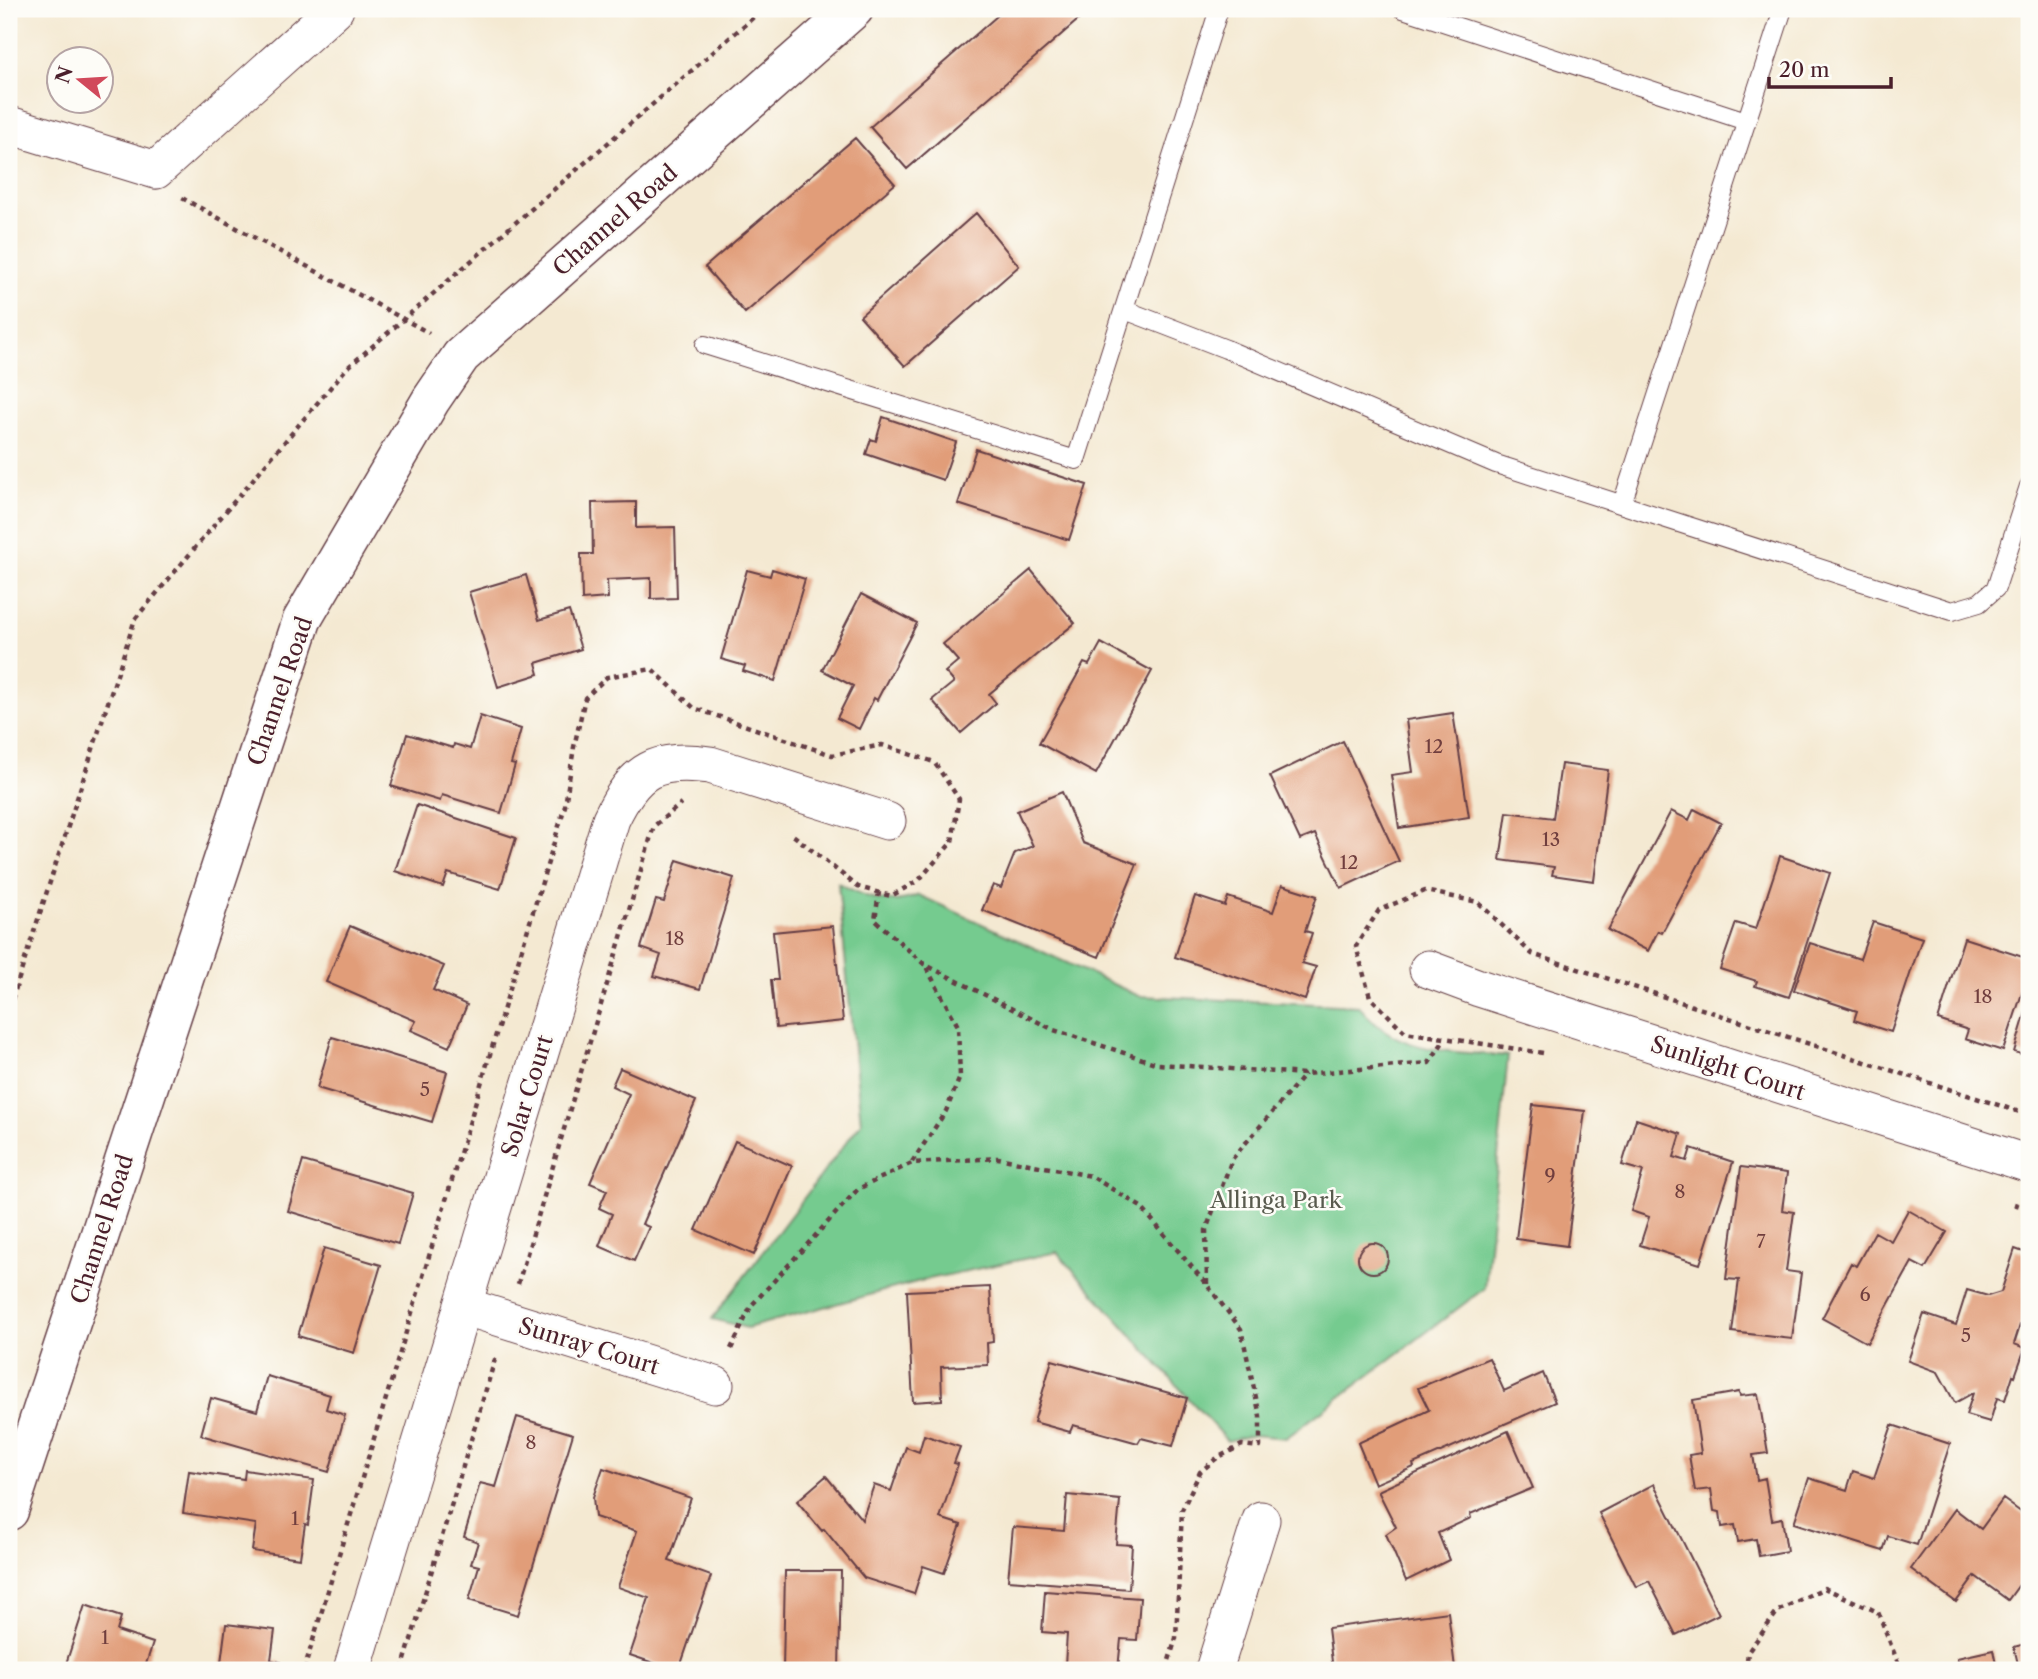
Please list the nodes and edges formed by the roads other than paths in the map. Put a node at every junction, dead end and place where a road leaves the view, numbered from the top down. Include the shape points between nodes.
1 (335, 9) edge
2 (854, 9) edge
3 (1219, 9) edge
4 (1403, 9) edge
5 (1783, 9) edge
6 (1746, 121) junction
7 (9, 125) edge
8 (1125, 310) junction
9 (705, 345) dead end
10 (2029, 486) edge
11 (1622, 504) junction
12 (887, 821) dead end
13 (1428, 969) dead end
14 (2029, 1164) edge
15 (463, 1306) junction
16 (715, 1385) road end
17 (9, 1511) edge
18 (1261, 1520) dead end
19 (352, 1670) edge
20 (1214, 1670) edge

1 - 7 street via 156,170
2 - 17 street, Channel Road via 461,356 302,620
3 - 8 lane
4 - 6 lane
5 - 6 lane
6 - 11 lane
8 - 9 lane via 1076,460
8 - 11 lane via 1496,464
10 - 11 lane via 1996,588 1979,603 1952,611
12 - 15 street, Solar Court via 710,765 670,763 634,780 611,819
13 - 14 street, Sunlight Court
15 - 16 street, Sunray Court
15 - 19 street, Solar Court
18 - 20 street

